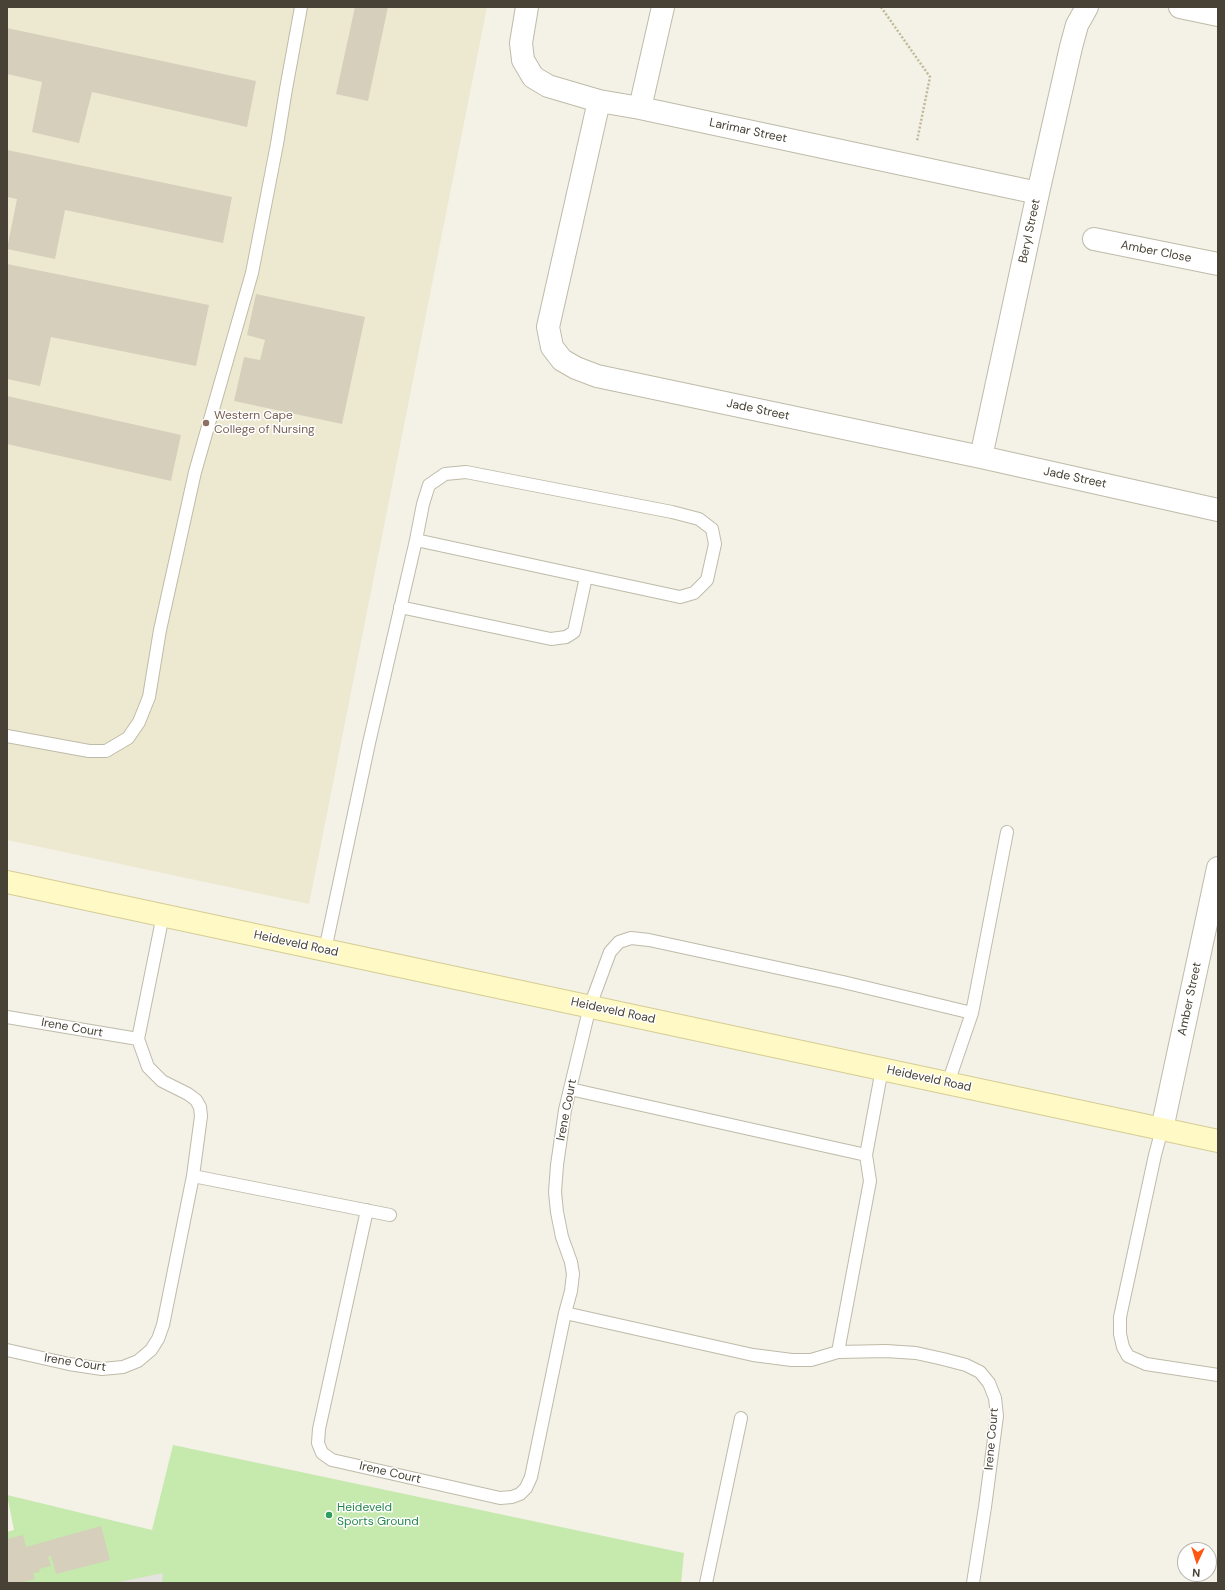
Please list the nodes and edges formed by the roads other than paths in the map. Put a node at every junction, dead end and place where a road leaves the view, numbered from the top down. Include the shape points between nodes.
1 (301, 7) edge
2 (527, 7) edge
3 (663, 7) edge
4 (1086, 7) edge
5 (1180, 7) edge
6 (1218, 15) edge
7 (600, 102) junction
8 (640, 108) junction
9 (1038, 193) junction
10 (1094, 239) dead end
11 (1218, 264) edge
12 (981, 457) junction
13 (1218, 510) edge
14 (416, 540) junction
15 (586, 577) junction
16 (400, 607) junction
17 (7, 736) edge
18 (1007, 832) dead end
19 (1218, 868) edge
20 (7, 882) edge
21 (163, 915) junction
22 (325, 950) junction
23 (590, 1006) junction
24 (972, 1013) junction
25 (7, 1016) edge
26 (138, 1040) junction
27 (882, 1069) junction
28 (948, 1083) junction
29 (570, 1090) junction
30 (1162, 1129) junction
31 (1218, 1141) edge
32 (866, 1155) junction
33 (193, 1176) junction
34 (367, 1210) junction
35 (390, 1215) dead end
36 (565, 1314) junction
37 (7, 1350) edge
38 (838, 1352) junction
39 (1218, 1375) edge
40 (741, 1418) dead end
41 (706, 1583) edge
42 (973, 1583) edge

1 - 17 lane via 252,273 195,472 162,623 149,697 139,722 128,738 106,751 89,751
2 - 7 street, Larimar Street via 521,43 523,60 533,77 548,86
3 - 8 street
4 - 9 street, Beryl Street via 1077,25 1071,47
5 - 6 street
7 - 8 street, Larimar Street
7 - 12 street, Jade Street via 548,327 552,347 562,360 597,376
8 - 9 street, Larimar Street
9 - 12 street, Beryl Street
10 - 11 street, Amber Close
12 - 13 street, Jade Street
14 - 15 lane
14 - 15 lane via 429,485 445,474 466,472 672,512 698,519 712,529 715,544 707,580 694,594 680,597
14 - 16 lane
15 - 16 lane via 574,632 566,637 551,639
16 - 22 lane
18 - 24 lane
19 - 30 street, Amber Street
20 - 21 street, Heideveld Road
21 - 22 street, Heideveld Road
21 - 26 lane, Irene Court
22 - 23 street, Heideveld Road
23 - 24 lane, Irene Court via 610,952 620,942 631,938 843,982
23 - 27 street, Heideveld Road
23 - 29 lane, Irene Court
24 - 28 lane
25 - 26 lane, Irene Court
26 - 33 lane, Irene Court via 144,1060 153,1073 162,1081 188,1094 200,1106
27 - 28 street, Heideveld Road
27 - 32 lane
28 - 30 street, Heideveld Road
29 - 32 lane
29 - 36 lane, Irene Court via 560,1142 555,1192 562,1236 573,1274
30 - 31 street, Heideveld Road
30 - 39 lane via 1120,1317 1120,1334 1128,1356 1136,1360 1146,1364
32 - 38 lane via 870,1181
33 - 34 lane
33 - 37 lane, Irene Court via 163,1325 151,1350 138,1361 123,1368 102,1369
34 - 35 lane
34 - 36 lane, Irene Court via 319,1429 318,1443 322,1453 332,1460 500,1498 512,1498 520,1494 531,1477
36 - 38 lane, Irene Court via 745,1353 792,1360 811,1360
38 - 42 lane, Irene Court via 886,1351 943,1359 980,1372 990,1383 997,1416
40 - 41 lane

